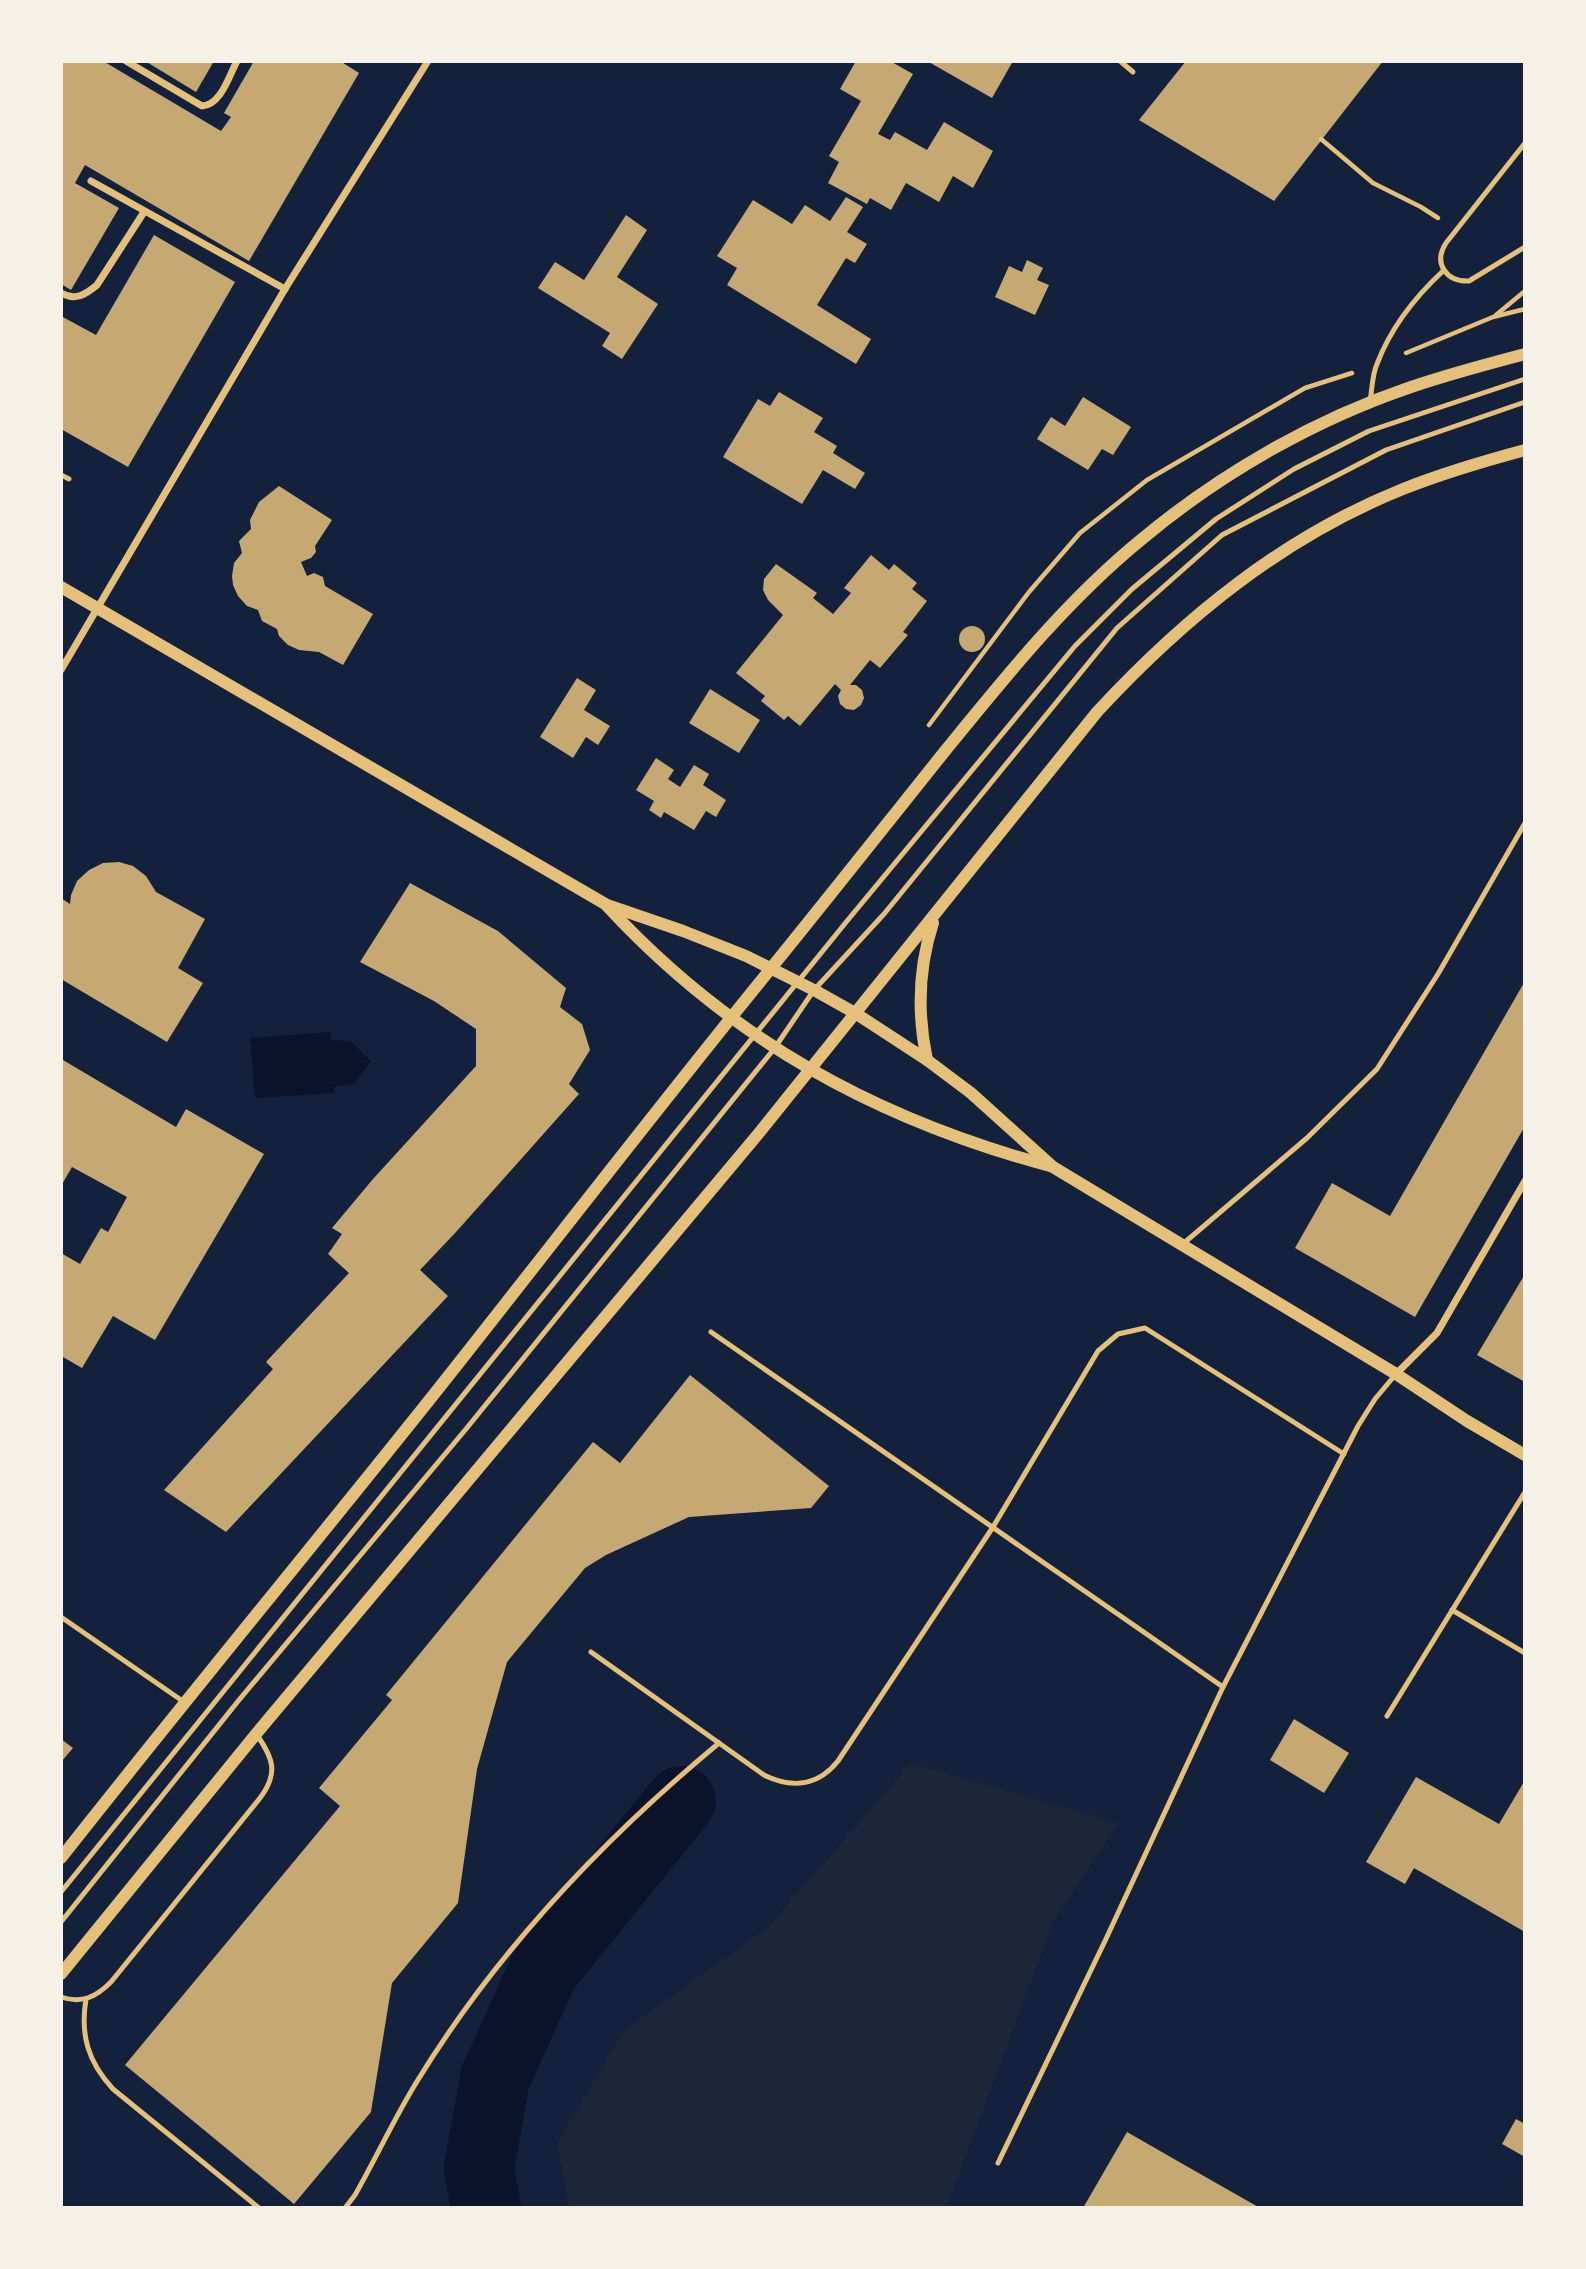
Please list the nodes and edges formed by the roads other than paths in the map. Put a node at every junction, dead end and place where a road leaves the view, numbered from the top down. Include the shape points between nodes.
1 (126, 61) edge
2 (237, 61) edge
3 (428, 61) edge
4 (1120, 61) edge
5 (1133, 72) dead end
6 (1525, 143) edge
7 (91, 181) dead end
8 (144, 212) junction
9 (1525, 247) edge
10 (1443, 271) junction
11 (285, 289) junction
12 (61, 293) edge
13 (1525, 354) edge
14 (1525, 379) edge
15 (1525, 402) edge
16 (1370, 403) junction
17 (1525, 450) edge
18 (61, 475) edge
19 (69, 479) dead end
20 (61, 587) edge
21 (99, 609) junction
22 (61, 670) edge
23 (1525, 824) edge
24 (607, 905) junction
25 (936, 914) junction
26 (771, 967) junction
27 (798, 982) junction
28 (814, 990) junction
29 (855, 1013) junction
30 (731, 1017) junction
31 (755, 1035) junction
32 (774, 1049) junction
33 (927, 1060) junction
34 (809, 1069) junction
35 (1053, 1167) junction
36 (1525, 1181) edge
37 (1181, 1245) junction
38 (711, 1332) dead end
39 (1396, 1374) junction
40 (1344, 1454) junction
41 (1525, 1455) edge
42 (1525, 1492) edge
43 (993, 1527) junction
44 (1452, 1610) junction
45 (61, 1617) edge
46 (591, 1652) dead end
47 (1525, 1653) edge
48 (1223, 1687) junction
49 (184, 1702) junction
50 (1387, 1716) dead end
51 (256, 1734) junction
52 (719, 1743) junction
53 (61, 1858) edge
54 (61, 1892) edge
55 (61, 1922) edge
56 (61, 1974) edge
57 (61, 1997) edge
58 (86, 1999) junction
59 (998, 2163) dead end
60 (259, 2208) edge
61 (345, 2208) edge

1 - 2 street via 202,106 218,98
3 - 11 street
4 - 5 lane
6 - 10 lane via 1446,243 1441,251
7 - 8 street
8 - 11 street
8 - 12 street via 97,285 77,297
9 - 10 lane via 1469,281 1450,278
10 - 16 lane via 1424,288 1394,329 1376,365
11 - 21 street
13 - 16 street via 1452,373
14 - 27 lane via 1370,431 1294,469 1216,519 1132,589 1075,646
15 - 28 lane via 1386,450 1222,535 1116,628 884,914
16 - 26 street via 1316,426 1228,475 1099,576 981,707
17 - 25 street via 1402,489 1345,516 1289,547 1187,622 1106,703
18 - 19 lane
20 - 21 street
21 - 22 street
21 - 24 street
23 - 37 lane via 1377,1069 1307,1138
24 - 26 street
24 - 30 street via 662,961
25 - 29 street
25 - 33 street via 920,988
26 - 27 street
26 - 30 street
27 - 28 street
27 - 31 lane
28 - 29 street
28 - 32 lane
29 - 33 street
29 - 34 street
30 - 31 street
30 - 49 street
31 - 32 street
31 - 54 lane
32 - 34 street
32 - 55 lane
33 - 35 street
34 - 35 street via 935,1129
34 - 51 street
35 - 37 street
36 - 39 street via 1437,1334
37 - 39 street
38 - 43 lane
39 - 40 lane via 1375,1399
39 - 41 street
40 - 43 lane via 1145,1328 1118,1334 1098,1351
40 - 48 lane
42 - 44 lane
43 - 48 lane
43 - 52 lane via 829,1772 804,1784 776,1782
44 - 47 lane
44 - 50 lane
45 - 49 lane
46 - 52 lane
48 - 59 lane
49 - 53 street
51 - 56 street
51 - 58 lane via 272,1765 267,1789 111,1982
52 - 61 lane via 605,1845 503,1958 416,2084
57 - 58 lane
58 - 60 lane via 87,2048 102,2076

